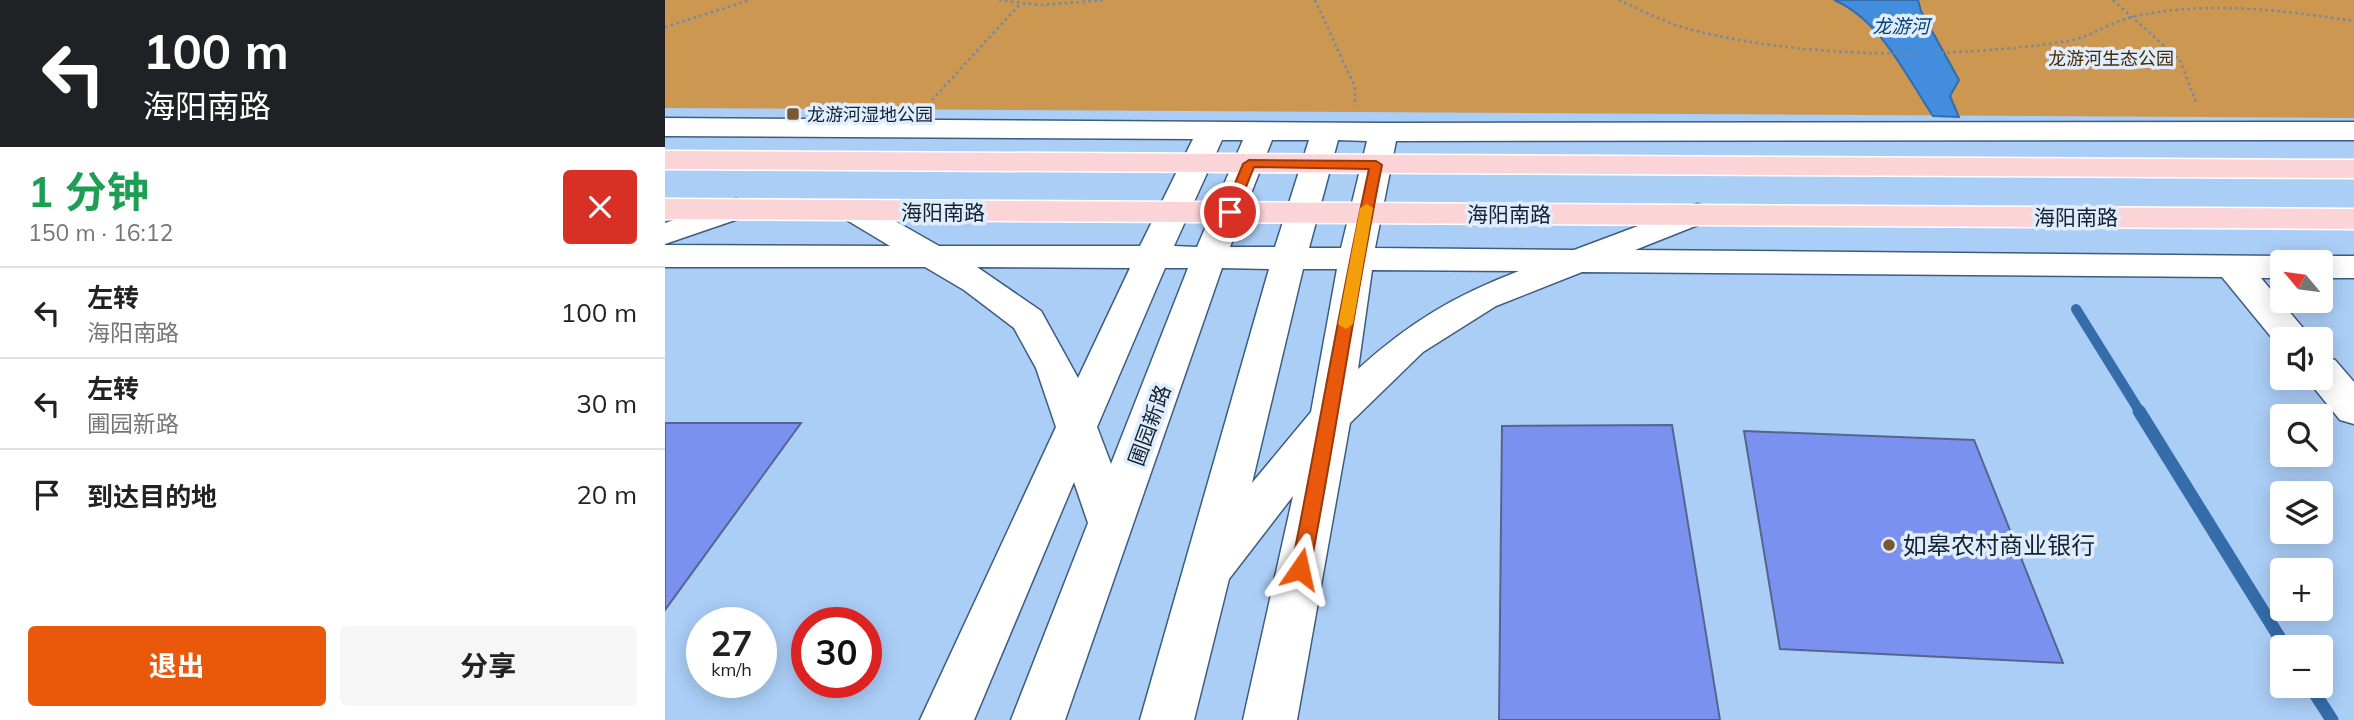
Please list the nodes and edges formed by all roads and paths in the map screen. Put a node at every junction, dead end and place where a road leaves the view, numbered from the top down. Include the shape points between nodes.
1 (750, 0) edge
2 (999, 0) edge
3 (1106, 0) edge
4 (1315, 0) edge
5 (1619, 0) edge
6 (2113, 0) edge
7 (1019, 5) junction
8 (2129, 18) junction
9 (2354, 21) edge
10 (665, 27) edge
11 (907, 127) junction
12 (665, 128) edge
13 (1862, 130) junction
14 (2207, 130) junction
15 (2354, 131) edge
16 (1372, 143) junction
17 (1205, 146) junction
18 (1255, 147) junction
19 (1321, 148) junction
20 (665, 160) edge
21 (1781, 167) junction
22 (2354, 169) edge
23 (665, 209) edge
24 (736, 209) junction
25 (856, 212) junction
26 (1172, 212) junction
27 (1230, 212) junction
28 (1303, 212) junction
29 (1365, 214) junction
30 (1697, 214) junction
31 (2354, 219) edge
32 (665, 234) edge
33 (665, 256) edge
34 (929, 256) junction
35 (1152, 257) junction
36 (1209, 258) junction
37 (1356, 258) junction
38 (1289, 259) junction
39 (1580, 261) junction
40 (2232, 267) junction
41 (2270, 267) edge
42 (2333, 267) edge
43 (2354, 267) edge
44 (2283, 327) edge
45 (2333, 384) edge
46 (2354, 409) edge
47 (1331, 417) junction
48 (1077, 427) junction
49 (1112, 525) junction
50 (1210, 567) junction
51 (947, 720) edge
52 (1038, 720) edge
53 (1167, 720) edge
54 (1270, 720) edge

1 - 10 path
2 - 7 path
3 - 7 path
4 - 16 path via 1355,87
5 - 8 path via 1691,29 1749,41 1870,50 1969,50 2072,40
6 - 8 path
7 - 11 path
8 - 9 path via 2166,11 2225,9
8 - 14 path via 2180,60
11 - 12 street
11 - 17 street
13 - 14 street
13 - 16 street
13 - 21 street
14 - 15 street
16 - 19 main road
16 - 21 main road
16 - 29 street
17 - 18 main road
17 - 20 main road
17 - 26 street
18 - 19 main road
18 - 27 street, 圃园新路
19 - 28 street
21 - 22 main road
23 - 24 main road, 海阳南路
24 - 25 main road, 海阳南路
24 - 32 street
25 - 26 main road, 海阳南路
25 - 34 street
26 - 27 main road, 海阳南路
26 - 35 street
27 - 28 main road, 海阳南路
27 - 36 street, 圃园新路
28 - 29 main road, 海阳南路
28 - 38 street
29 - 30 main road, 海阳南路
29 - 37 street
30 - 31 main road, 海阳南路
30 - 39 street
33 - 34 street
34 - 35 street
34 - 48 street via 976,282 1028,320 1055,368
35 - 36 street
35 - 48 street
36 - 38 street
36 - 49 street, 圃园新路
37 - 38 street
37 - 39 street
37 - 47 street
38 - 50 street
39 - 40 street
39 - 47 street via 1483,298 1410,343
40 - 41 street
40 - 44 street
42 - 43 street
45 - 46 street
47 - 50 street
47 - 54 street
48 - 49 street
48 - 51 street
49 - 52 street, 圃园新路
50 - 53 street

